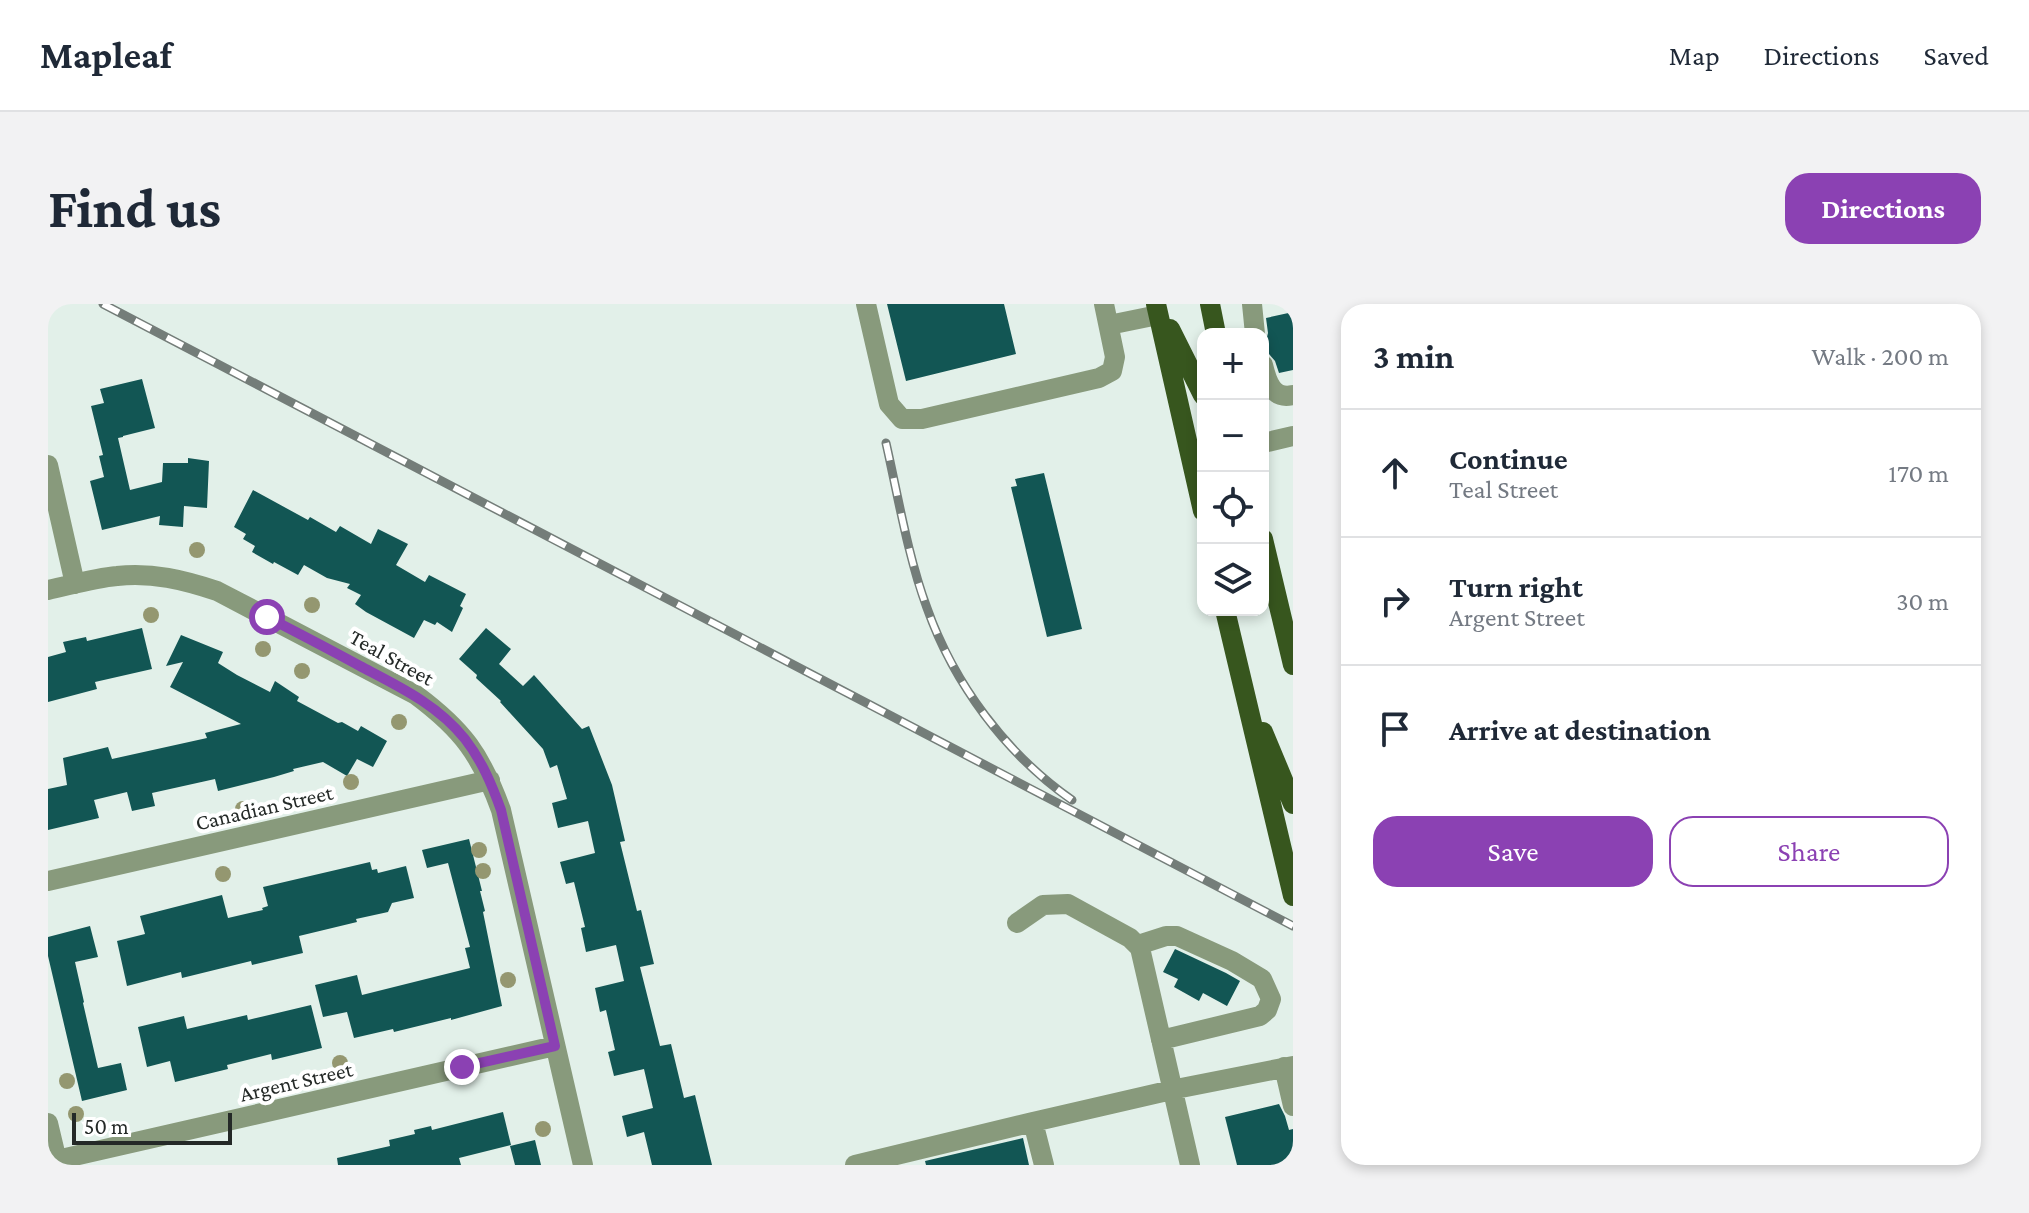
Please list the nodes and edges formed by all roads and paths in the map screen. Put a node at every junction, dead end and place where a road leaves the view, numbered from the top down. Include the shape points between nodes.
1 (866, 304) edge
2 (1104, 304) edge
3 (1210, 304) edge
4 (1252, 304) edge
5 (1157, 308) edge
6 (1109, 325) junction
7 (1215, 328) edge
8 (1254, 328) edge
9 (1269, 383) edge
10 (1197, 384) edge
11 (1293, 395) edge
12 (1293, 436) edge
13 (1269, 442) edge
14 (1197, 458) edge
15 (48, 465) edge
16 (1264, 544) edge
17 (75, 584) junction
18 (48, 590) edge
19 (1269, 598) edge
20 (1226, 616) edge
21 (1292, 662) edge
22 (1238, 673) junction
23 (490, 780) junction
24 (1293, 804) edge
25 (48, 881) edge
26 (1293, 896) edge
27 (1017, 923) dead end
28 (1138, 945) junction
29 (1161, 1040) junction
30 (555, 1046) junction
31 (1288, 1066) edge
32 (1173, 1089) junction
33 (1293, 1106) edge
34 (1033, 1122) junction
35 (48, 1123) edge
36 (54, 1163) edge
37 (583, 1165) edge
38 (855, 1165) edge
39 (1044, 1165) edge
40 (1190, 1165) edge

1 - 6 street via 889,404 902,419 922,419 1099,378 1112,371 1115,357
2 - 6 street
3 - 7 main road
4 - 8 street
5 - 6 street
5 - 10 main road
5 - 14 main road
9 - 11 street via 1277,394
12 - 13 street
15 - 17 street
16 - 21 main road
17 - 18 street, Teal Street
17 - 23 street, Teal Street via 151,575 217,591 416,695 464,738
19 - 21 main road
20 - 22 main road
22 - 24 main road
22 - 26 main road
23 - 25 street, Canadian Street
23 - 30 street, Teal Street
27 - 28 street via 1043,905 1068,904
28 - 29 street
28 - 29 street via 1177,936 1262,979 1271,999 1260,1016
29 - 32 street
30 - 36 street, Argent Street
30 - 37 street, Teal Street
31 - 32 street
31 - 33 street
32 - 34 street
32 - 40 street
34 - 38 street
34 - 39 street
35 - 36 street

